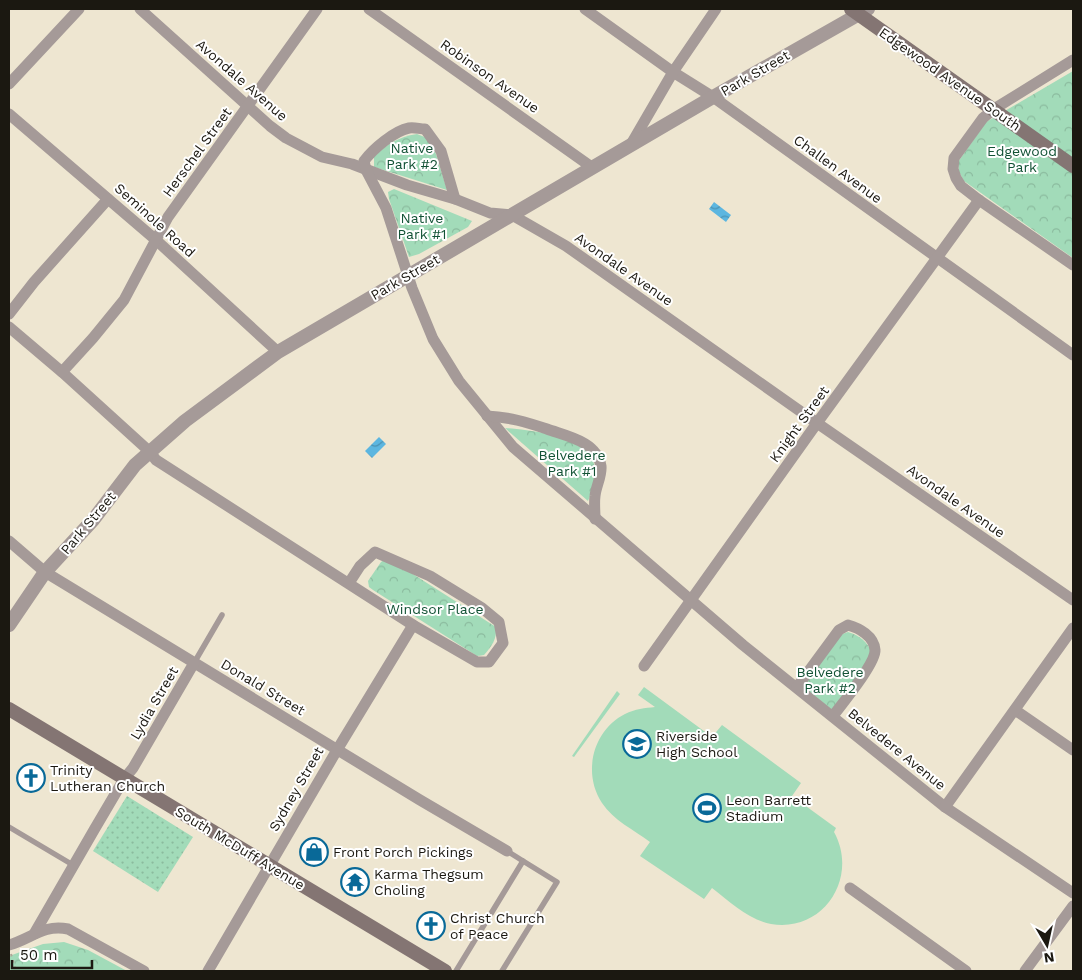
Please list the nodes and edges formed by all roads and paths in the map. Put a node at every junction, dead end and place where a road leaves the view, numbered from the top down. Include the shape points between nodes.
1 (79, 9) edge
2 (140, 9) edge
3 (317, 9) edge
4 (369, 9) edge
5 (584, 9) edge
6 (716, 9) edge
7 (859, 10) edge
8 (1073, 60) edge
9 (673, 72) junction
10 (9, 84) edge
11 (712, 97) junction
12 (248, 107) junction
13 (994, 109) junction
14 (9, 114) edge
15 (630, 146) junction
16 (1073, 166) edge
17 (593, 168) junction
18 (366, 170) junction
19 (108, 199) junction
20 (456, 199) junction
21 (979, 200) junction
22 (512, 215) junction
23 (156, 240) junction
24 (936, 258) junction
25 (1073, 264) edge
26 (408, 274) junction
27 (9, 314) edge
28 (9, 327) edge
29 (278, 352) junction
30 (1073, 355) edge
31 (62, 372) junction
32 (487, 416) junction
33 (817, 424) junction
34 (149, 451) junction
35 (595, 519) junction
36 (9, 541) edge
37 (45, 572) junction
38 (349, 583) junction
39 (692, 600) junction
40 (1073, 600) edge
41 (222, 615) dead end
42 (413, 624) junction
43 (9, 625) edge
44 (1073, 628) edge
45 (194, 663) junction
46 (644, 666) dead end
47 (797, 687) junction
48 (9, 709) edge
49 (1015, 710) junction
50 (833, 716) junction
51 (337, 750) junction
52 (1073, 750) edge
53 (124, 779) junction
54 (945, 807) junction
55 (10, 827) edge
56 (507, 851) joint
57 (523, 861) junction
58 (74, 865) junction
59 (269, 865) junction
60 (850, 888) dead end
61 (1073, 893) edge
62 (1073, 906) edge
63 (34, 934) junction
64 (9, 944) edge
65 (12, 957) dead end
66 (16, 971) edge
67 (144, 971) edge
68 (208, 971) edge
69 (445, 971) edge
70 (456, 971) edge
71 (502, 971) edge
72 (966, 971) edge
73 (1025, 971) edge

1 - 10 street
2 - 12 street, Avondale Avenue
3 - 12 street, Herschel Street
4 - 17 street, Robinson Avenue
5 - 9 street, Challen Avenue
6 - 9 street
7 - 11 street, Park Street
7 - 13 main road, Edgewood Avenue South
8 - 13 street
9 - 11 street, Challen Avenue
9 - 15 street
11 - 15 street, Park Street
11 - 24 street, Challen Avenue
12 - 18 street, Avondale Avenue via 307,150
12 - 23 street, Herschel Street via 168,217
13 - 16 main road, Edgewood Avenue South
13 - 21 street via 983,118 954,158 956,178
14 - 19 street, Seminole Road
15 - 17 street, Park Street
17 - 22 street, Park Street
18 - 20 street, Avondale Avenue
18 - 20 street via 364,161 370,152 399,131 425,129 441,151
18 - 26 street, Belvedere Avenue via 386,208
19 - 23 street, Seminole Road
19 - 27 street
20 - 22 street, Avondale Avenue via 490,213
21 - 24 street, Knight Street
21 - 25 street
22 - 26 street, Park Street
22 - 33 street, Avondale Avenue via 566,246
23 - 29 street, Seminole Road
23 - 31 street, Herschel Street via 124,300
24 - 30 street, Challen Avenue
24 - 33 street, Knight Street
26 - 29 street, Park Street
26 - 32 street, Belvedere Avenue via 434,339 459,381
28 - 31 street
29 - 34 street, Park Street
31 - 34 street
32 - 35 street, Belvedere Avenue via 513,447
32 - 35 street via 505,416 571,436 587,445 601,466 595,496
33 - 39 street, Knight Street
33 - 40 street, Avondale Avenue
34 - 37 street, Park Street via 93,520
34 - 38 street via 156,460
35 - 39 street, Belvedere Avenue
36 - 37 street, Donald Street
37 - 43 street, Park Street
37 - 45 street, Donald Street
38 - 42 street
38 - 42 street via 375,552 430,576 482,608 499,622 503,643 489,662 477,662
39 - 46 street, Knight Street
39 - 47 street, Belvedere Avenue
41 - 45 lane, Lydia Street
42 - 51 street, Sydney Street
44 - 49 street
45 - 51 street, Donald Street
45 - 53 street, Lydia Street
47 - 50 street, Belvedere Avenue
47 - 50 street via 839,630 848,625 860,628 876,651 872,663
48 - 53 main road, South McDuff Avenue
49 - 52 street
49 - 54 street
50 - 54 street, Belvedere Avenue
51 - 56 street, Donald Street
51 - 59 street, Sydney Street
53 - 58 street, Lydia Street
53 - 59 main road, South McDuff Avenue
54 - 61 street, Belvedere Avenue
55 - 58 lane
56 - 57 lane
57 - 70 lane
57 - 71 lane via 557,882
58 - 63 street, Lydia Street
59 - 68 street, Sydney Street
59 - 69 main road, South McDuff Avenue
60 - 72 street
62 - 73 street
63 - 64 street
63 - 67 street via 49,928 68,929
65 - 66 path

